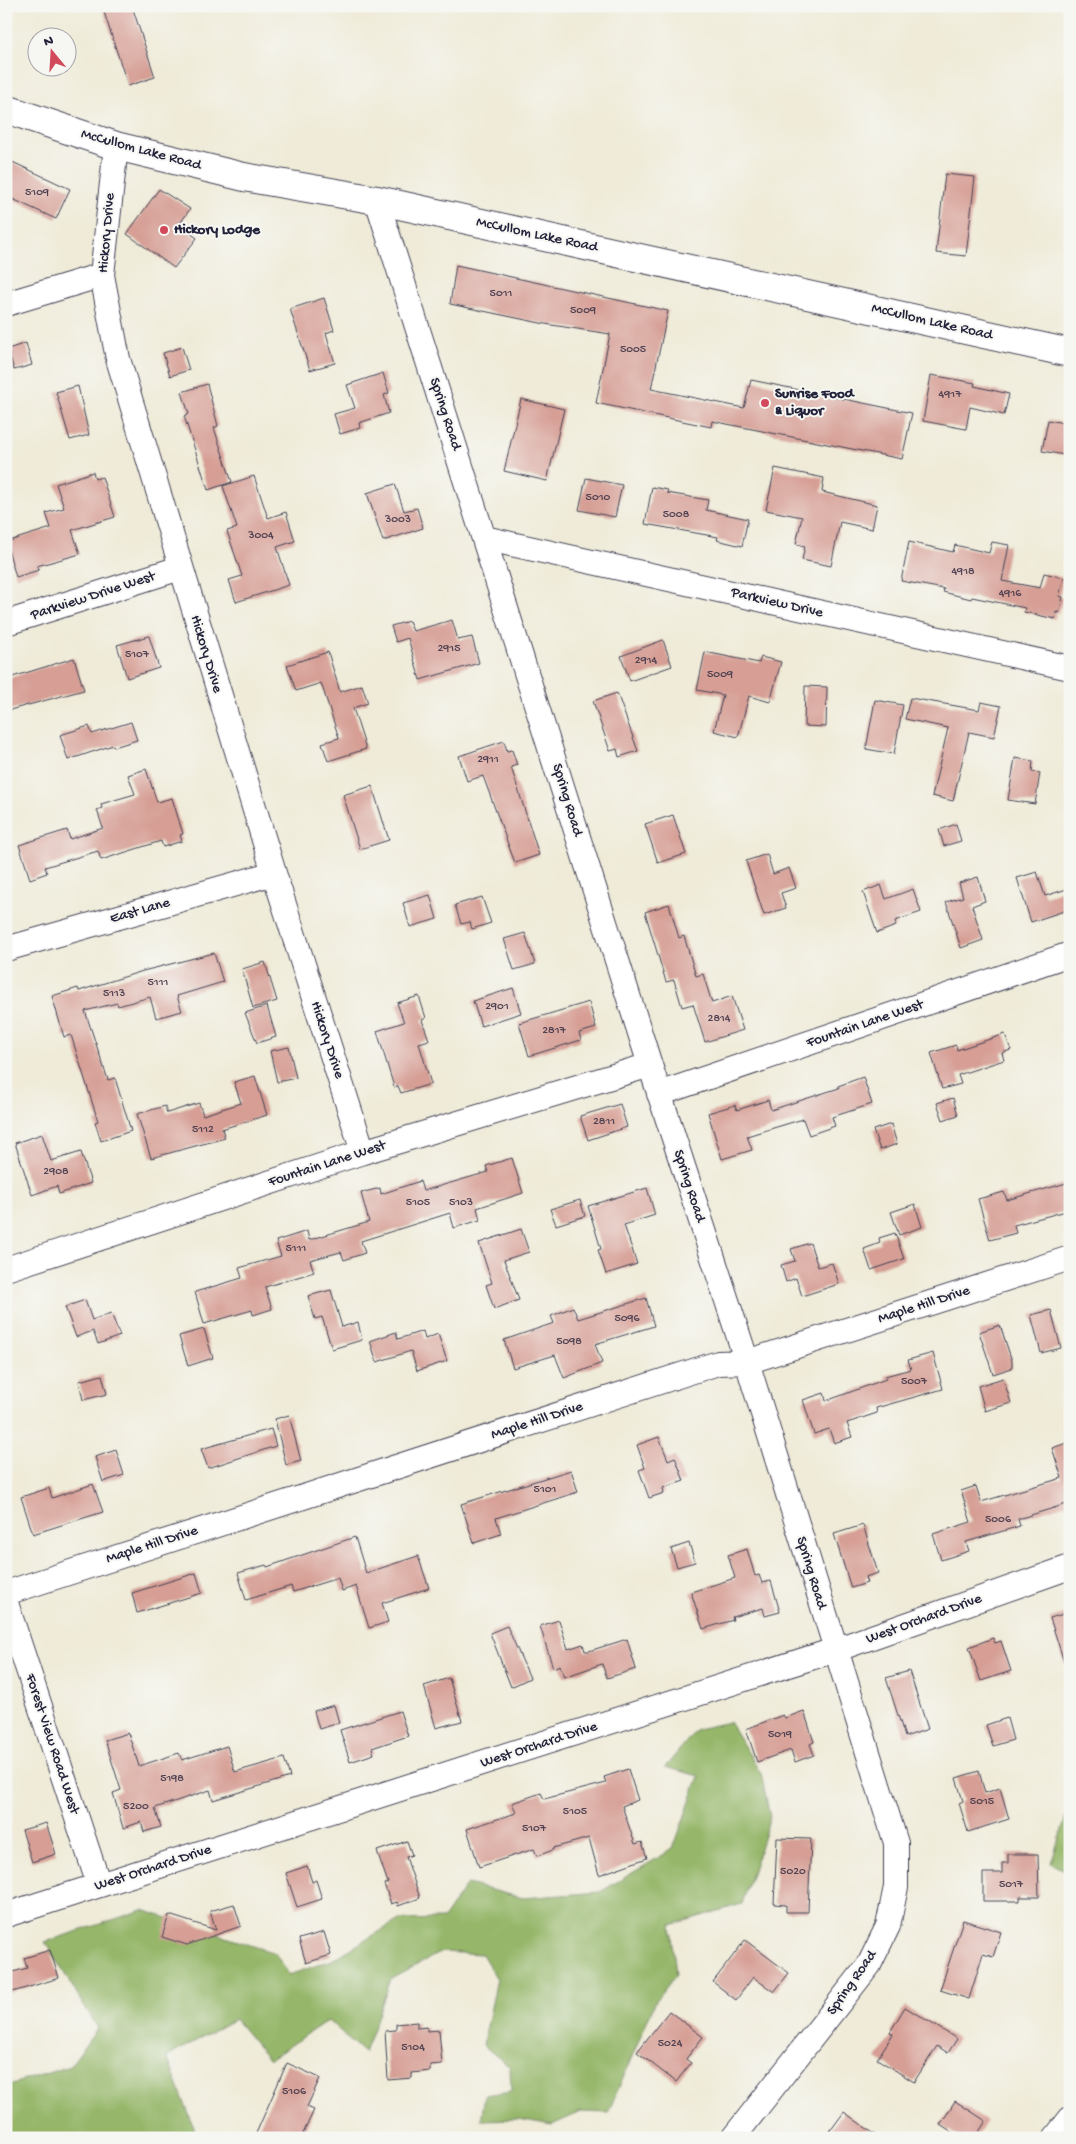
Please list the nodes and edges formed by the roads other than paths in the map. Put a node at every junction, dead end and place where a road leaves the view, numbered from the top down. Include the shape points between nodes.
1 (6, 109) edge
2 (116, 146) junction
3 (377, 200) junction
4 (102, 275) junction
5 (6, 304) edge
6 (1070, 353) edge
7 (484, 538) junction
8 (180, 568) junction
9 (6, 623) edge
10 (1070, 668) edge
11 (274, 873) junction
12 (6, 949) edge
13 (1070, 954) edge
14 (650, 1065) junction
15 (660, 1094) junction
16 (363, 1152) junction
17 (1070, 1258) edge
18 (6, 1269) edge
19 (747, 1362) junction
20 (1070, 1566) edge
21 (6, 1592) edge
22 (6, 1603) edge
23 (835, 1650) junction
24 (98, 1885) junction
25 (6, 1915) edge
26 (1070, 2119) edge
27 (734, 2138) edge
28 (1055, 2138) edge

1 - 2 street, McCullom Lake Road
2 - 3 street, McCullom Lake Road via 244,177
2 - 4 street, Hickory Drive
3 - 6 street, McCullom Lake Road
3 - 7 street, Spring Road
4 - 5 street
4 - 8 street, Hickory Drive via 118,358
7 - 10 street, Parkview Drive
7 - 14 street, Spring Road
8 - 9 street, Parkview Drive West
8 - 11 street, Hickory Drive
11 - 12 street, East Lane
11 - 16 street, Hickory Drive
13 - 15 street, Fountain Lane West
14 - 15 street, Spring Road
14 - 16 street, Fountain Lane West
15 - 19 street, Spring Road
16 - 18 street, Fountain Lane West
17 - 19 street, Maple Hill Drive
19 - 21 street, Maple Hill Drive via 718,1363
19 - 23 street, Spring Road
20 - 23 street, West Orchard Drive
22 - 24 street, Forest View Road West
23 - 24 street, West Orchard Drive
23 - 27 street, Spring Road via 896,1843 896,1887 888,1926 869,1965
24 - 25 street, West Orchard Drive
26 - 28 street

